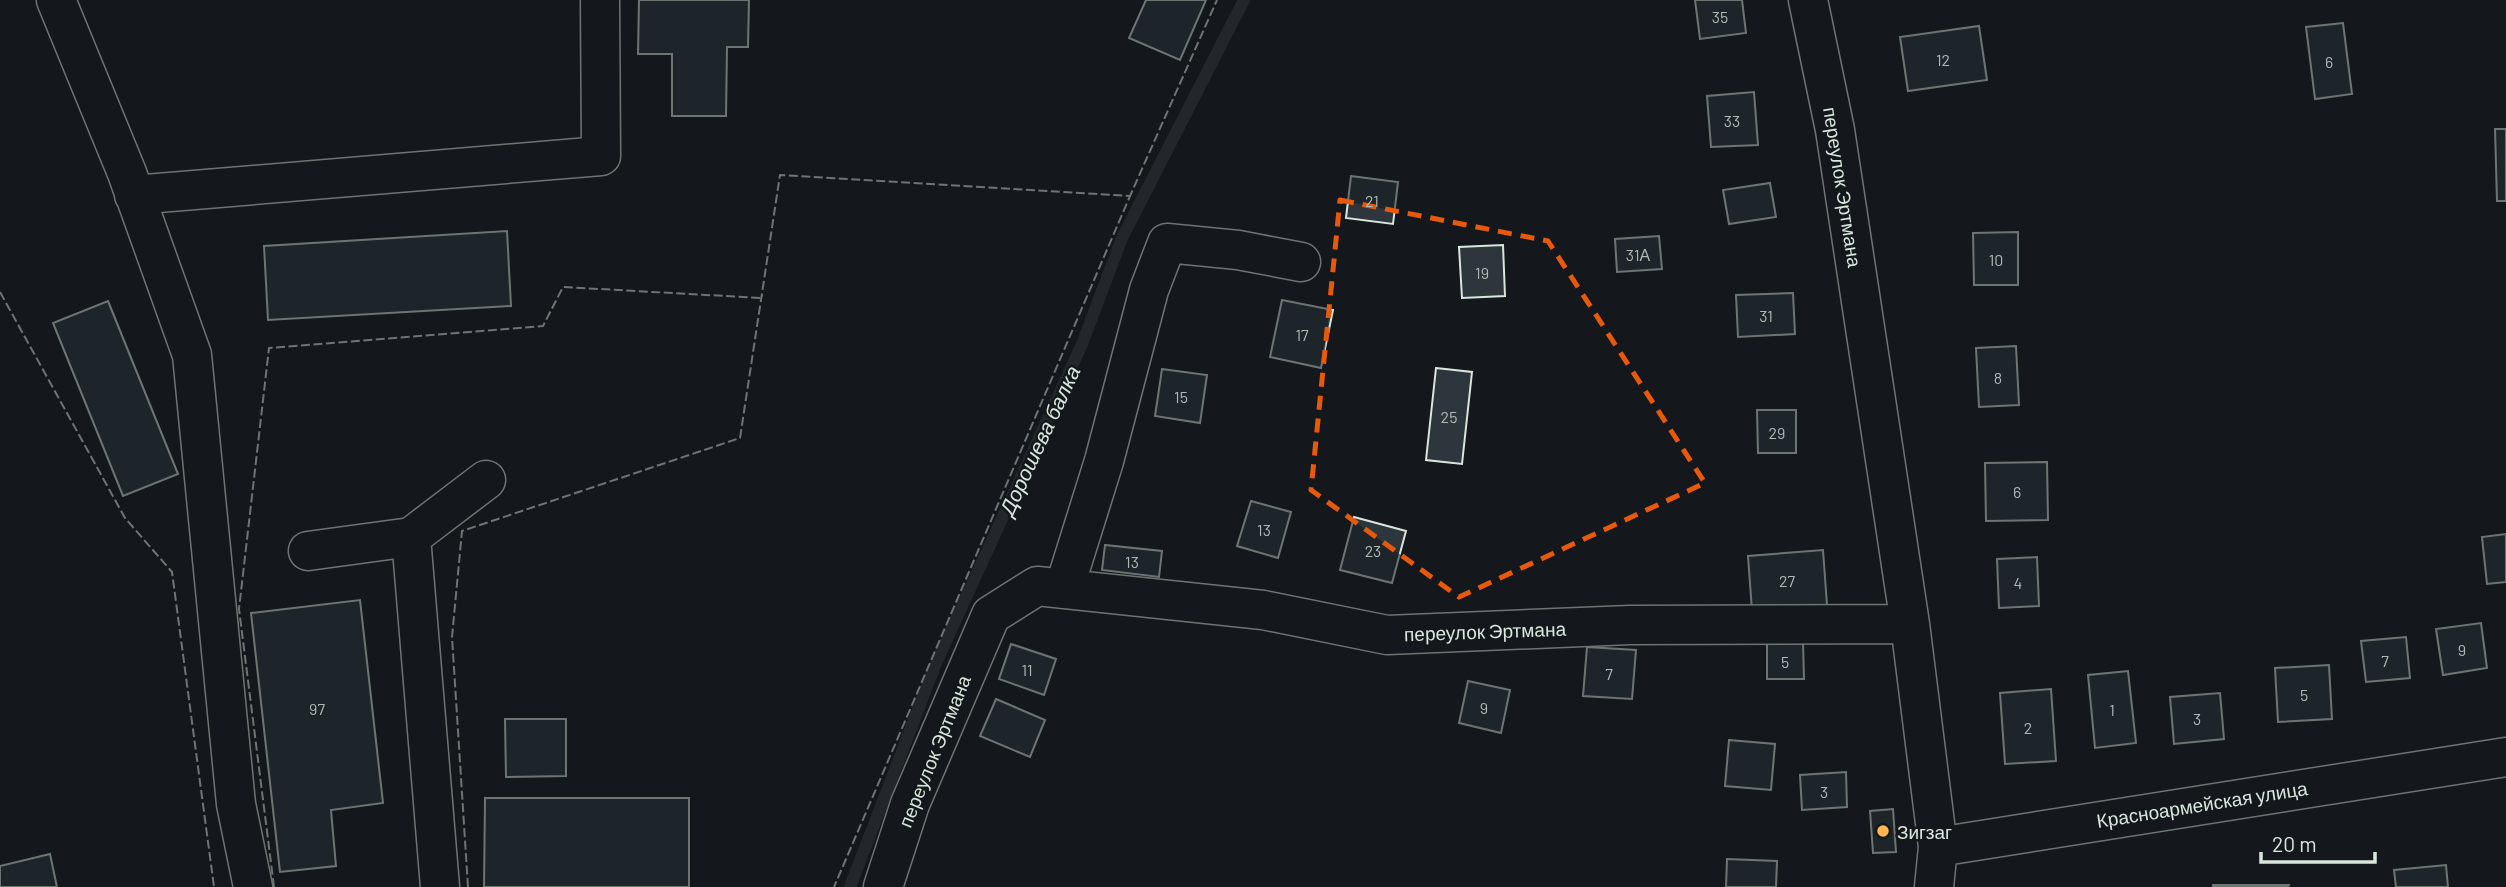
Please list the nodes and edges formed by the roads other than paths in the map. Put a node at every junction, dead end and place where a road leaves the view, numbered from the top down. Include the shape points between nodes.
1 (56, 0) edge
2 (600, 0) edge
3 (1808, 0) edge
4 (134, 195) junction
5 (1301, 262) dead end
6 (486, 480) dead end
7 (411, 537) junction
8 (308, 551) dead end
9 (1064, 589) junction
10 (1910, 624) junction
11 (2506, 757) edge
12 (1938, 846) junction
13 (253, 887) edge
14 (440, 887) edge
15 (883, 887) edge
16 (1934, 887) edge

1 - 4 street
2 - 4 street via 601,156
3 - 10 street, переулок Эртмана via 1835,130
4 - 13 street via 192,355 236,804
5 - 9 street via 1167,243 1149,290
6 - 7 street
7 - 8 street
7 - 14 street
9 - 10 street, переулок Эртмана via 1263,610 1387,635 1630,625
9 - 15 street, переулок Эртмана via 1037,586 991,615 910,804
10 - 12 street, переулок Эртмана
11 - 12 street, Красноармейская улица
12 - 16 street

